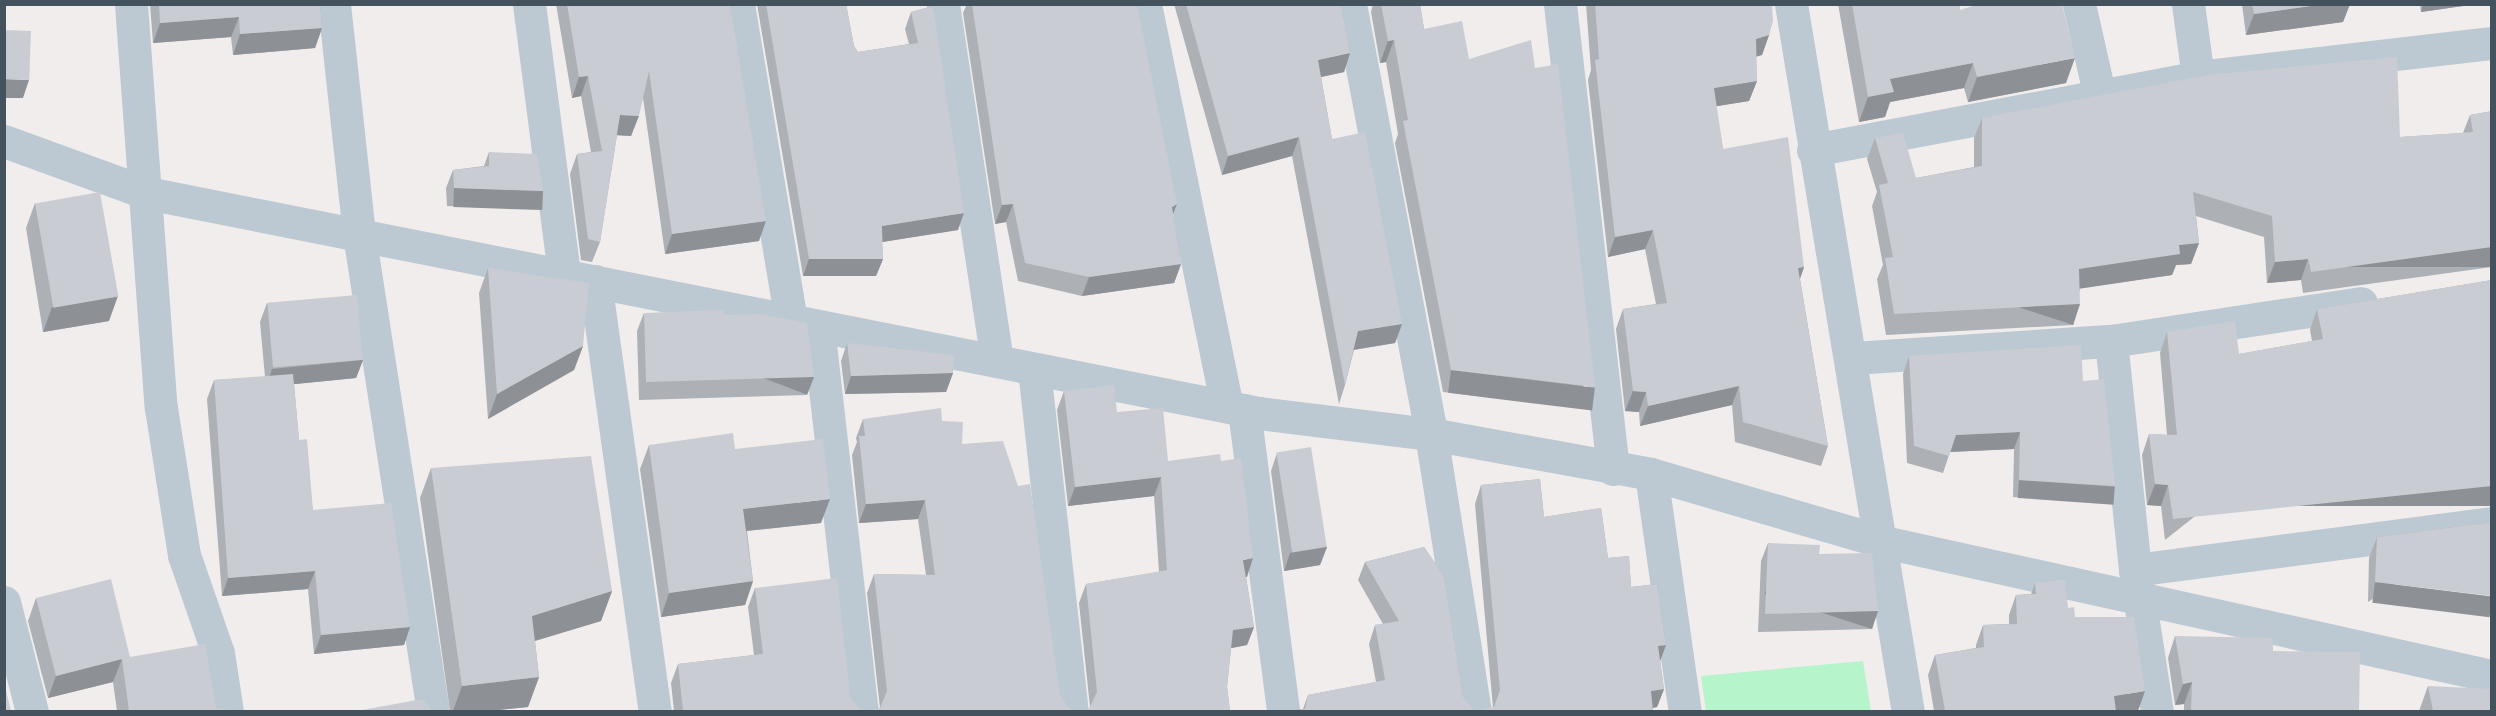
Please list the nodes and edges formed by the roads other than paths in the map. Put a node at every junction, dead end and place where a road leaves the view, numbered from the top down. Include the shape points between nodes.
1 (131, 4) edge
2 (334, 4) edge
3 (529, 4) edge
4 (738, 4) edge
5 (943, 4) edge
6 (1145, 4) edge
7 (1350, 4) edge
8 (1560, 4) edge
9 (1791, 4) edge
10 (2079, 4) edge
11 (2188, 4) edge
12 (2492, 43) edge
13 (2198, 77) junction
14 (2099, 93) junction
15 (4, 141) edge
16 (1813, 150) junction
17 (147, 193) junction
18 (359, 234) junction
19 (579, 278) junction
20 (2388, 298) edge
21 (804, 323) junction
22 (2111, 341) junction
23 (1853, 358) junction
24 (997, 361) junction
25 (1034, 369) junction
26 (1236, 408) junction
27 (1431, 434) junction
28 (1613, 469) junction
29 (1651, 474) junction
30 (2492, 523) edge
31 (1884, 542) junction
32 (2135, 570) junction
33 (4, 602) edge
34 (2140, 602) junction
35 (2492, 676) edge
36 (32, 711) edge
37 (227, 711) edge
38 (433, 711) edge
39 (655, 711) edge
40 (862, 711) edge
41 (1072, 711) edge
42 (1283, 711) edge
43 (1475, 711) edge
44 (1685, 711) edge
45 (1908, 711) edge
46 (2157, 711) edge

1 - 17 street
2 - 18 street
3 - 19 street
4 - 21 street
5 - 24 street
6 - 26 street
7 - 27 street
8 - 28 street
9 - 16 street
10 - 14 street
11 - 13 street
12 - 13 street
13 - 14 street
14 - 16 street
15 - 17 street
16 - 23 street
17 - 18 street
17 - 37 street via 161,408 184,555 218,653
18 - 19 street
18 - 38 street
19 - 21 street
19 - 39 street
20 - 22 street
21 - 24 street
21 - 40 street
22 - 23 street
22 - 32 street
23 - 31 street
24 - 25 street
25 - 26 street
25 - 41 street
26 - 27 street
26 - 42 street
27 - 28 street
27 - 43 street
28 - 29 street
29 - 31 street
29 - 44 street
30 - 32 street
31 - 34 street
31 - 45 street
32 - 34 street
33 - 36 street
34 - 35 street
34 - 46 street

